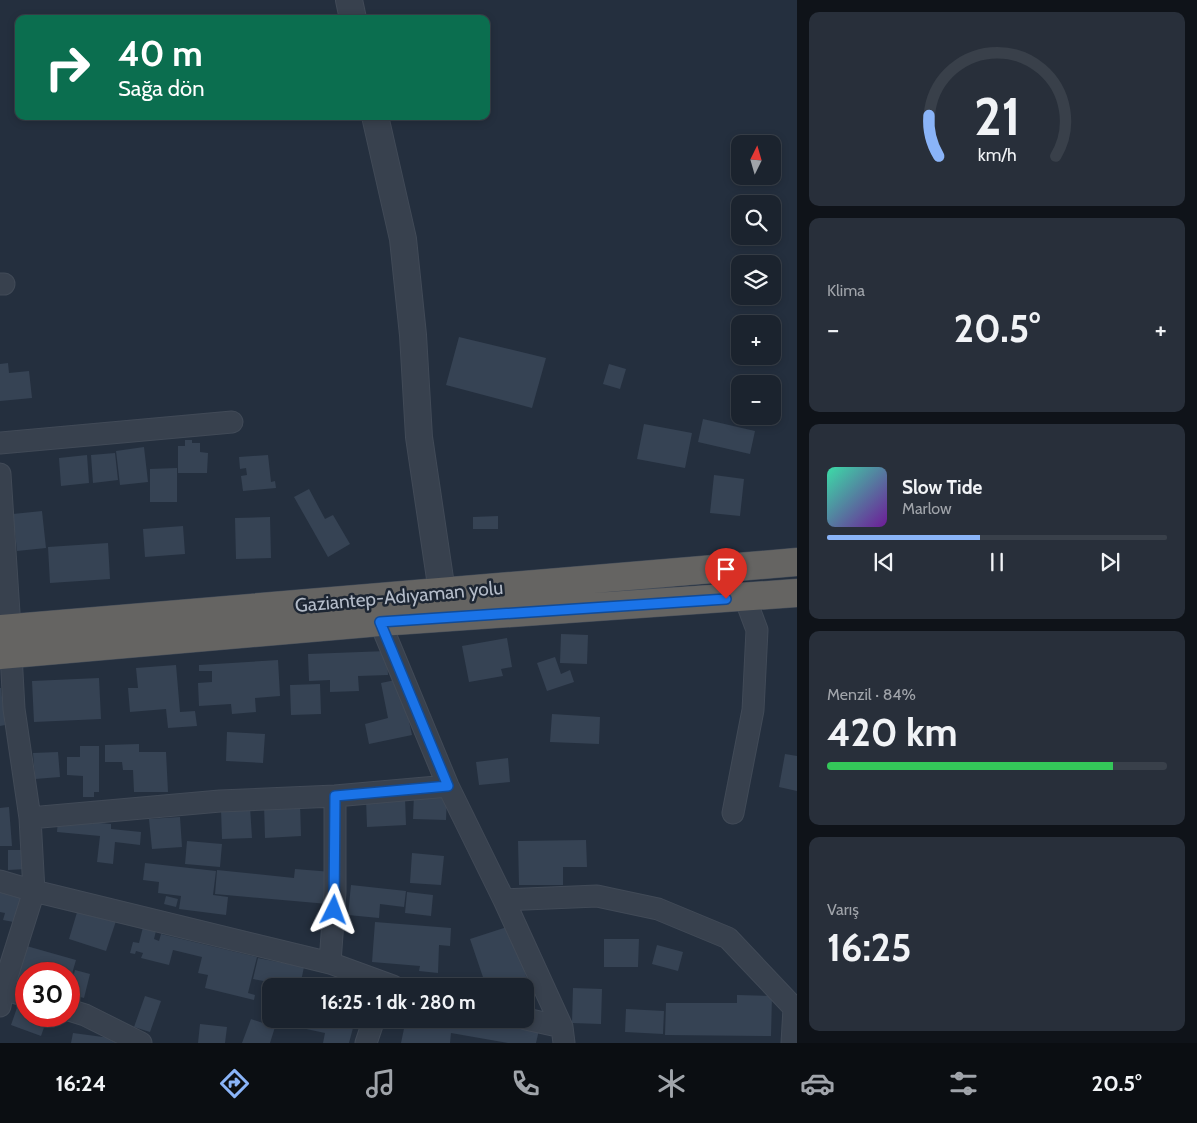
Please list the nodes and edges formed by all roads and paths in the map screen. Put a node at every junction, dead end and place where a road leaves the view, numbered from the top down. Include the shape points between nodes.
1 (349, 0) edge
2 (352, 15) edge
3 (376, 120) edge
4 (232, 422) dead end
5 (0, 443) edge
6 (0, 474) edge
7 (797, 562) edge
8 (442, 592) junction
9 (797, 593) edge
10 (745, 598) junction
11 (375, 610) junction
12 (5, 641) edge
13 (448, 786) junction
14 (335, 796) junction
15 (733, 813) dead end
16 (30, 818) junction
17 (0, 881) edge
18 (34, 891) junction
19 (504, 900) junction
20 (7, 955) edge
21 (330, 963) junction
22 (368, 978) edge
23 (15, 997) edge
24 (2, 998) edge
25 (796, 1009) edge
26 (80, 1013) edge
27 (534, 1022) edge
28 (371, 1028) edge
29 (563, 1035) edge
30 (141, 1043) edge
31 (366, 1043) edge
32 (792, 1043) edge

1 - 2 street
3 - 8 street via 403,239 419,437
4 - 5 street
6 - 12 street
7 - 8 highway, Gaziantep-Adıyaman yolu
8 - 11 highway, Gaziantep-Adıyaman yolu
9 - 10 highway, Gaziantep-Adıyaman yolu
10 - 11 highway, Gaziantep-Adıyaman yolu
10 - 15 street via 757,630 753,700
11 - 12 highway, Gaziantep-Adıyaman yolu
11 - 13 street
12 - 16 street
13 - 14 street
13 - 19 street
14 - 16 street via 220,801
14 - 21 street via 335,892
16 - 18 street
17 - 18 street
18 - 20 street
18 - 21 street
19 - 25 street via 597,896 658,909 728,938
19 - 29 street
20 - 24 street
21 - 22 street
23 - 24 street
25 - 32 street
26 - 30 street
27 - 29 street
28 - 31 street

